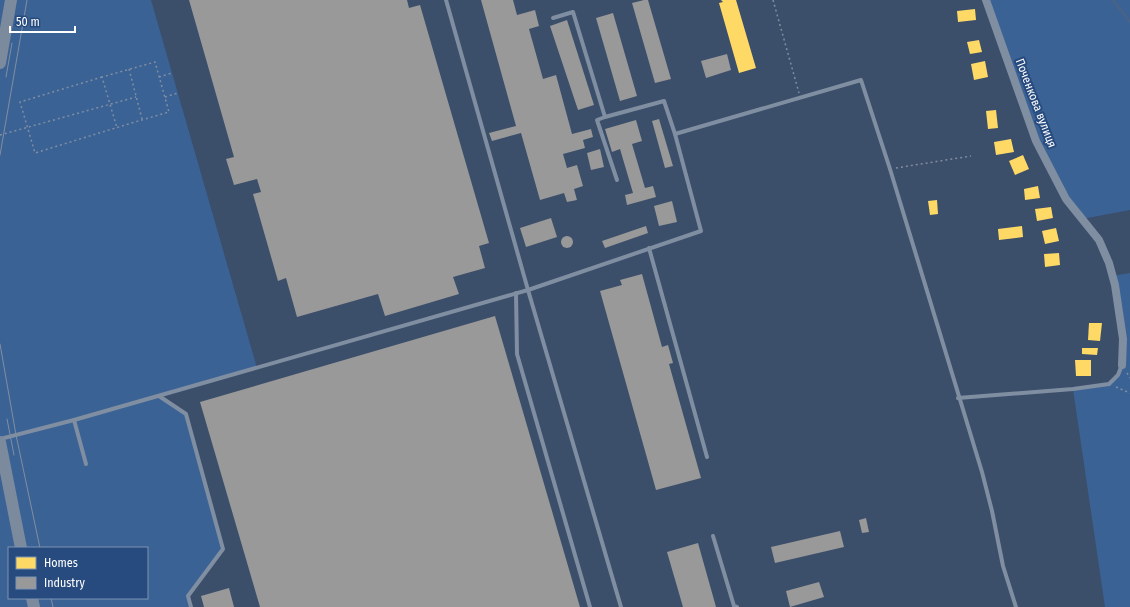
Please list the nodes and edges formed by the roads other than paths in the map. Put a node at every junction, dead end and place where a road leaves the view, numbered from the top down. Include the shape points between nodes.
1 (12, 0) edge
2 (446, 0) edge
3 (986, 0) edge
4 (553, 18) dead end
5 (0, 63) edge
6 (605, 117) junction
7 (675, 134) junction
8 (617, 180) dead end
9 (649, 248) junction
10 (528, 290) junction
11 (516, 293) junction
12 (1122, 365) joint
13 (159, 396) junction
14 (958, 398) junction
15 (74, 420) junction
16 (0, 441) edge
17 (707, 457) dead end
18 (86, 464) dead end
19 (713, 536) dead end
20 (21, 547) edge
21 (191, 607) edge
22 (590, 607) edge
23 (621, 607) edge
24 (737, 607) edge
25 (1016, 607) edge

1 - 5 main road
2 - 10 lane
3 - 12 street, Поченкова вулиця via 1036,141 1066,199 1099,240 1109,263 1123,339
4 - 6 lane via 573,12
6 - 7 lane via 664,102
6 - 8 lane via 597,120
7 - 9 lane via 701,231
7 - 14 lane via 861,80
9 - 10 lane
9 - 17 lane
10 - 11 lane
10 - 23 lane
11 - 13 lane
11 - 22 lane via 517,354
12 - 14 lane via 1118,375 1109,384
13 - 15 lane
13 - 21 lane via 186,414 223,549 188,596
14 - 25 lane via 982,472 1002,566
15 - 16 lane
15 - 18 lane
16 - 20 main road
19 - 24 lane via 734,606

